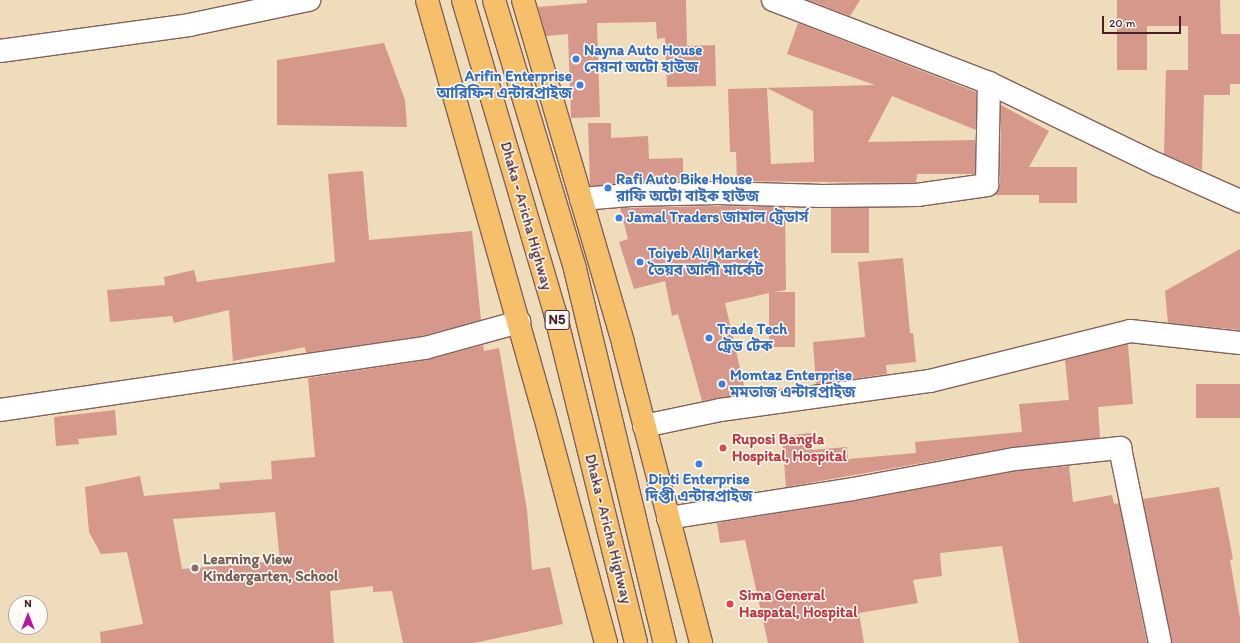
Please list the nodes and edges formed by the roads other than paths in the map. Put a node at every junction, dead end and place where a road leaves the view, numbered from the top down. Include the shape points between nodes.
1 (309, 0) edge
2 (427, 0) edge
3 (463, 0) edge
4 (494, 0) edge
5 (523, 0) edge
6 (773, 0) edge
7 (0, 51) edge
8 (989, 83) junction
9 (581, 199) junction
10 (1240, 201) edge
11 (519, 322) junction
12 (1240, 344) edge
13 (0, 410) edge
14 (644, 426) junction
15 (668, 518) junction
16 (606, 643) edge
17 (636, 643) edge
18 (665, 643) edge
19 (701, 643) edge
20 (1160, 643) edge

1 - 7 street via 189,25
2 - 11 highway
3 - 17 highway, Dhaka - Aricha Highway / N5 via 555,313
4 - 18 highway, Dhaka - Aricha Highway / N5 via 575,269
5 - 9 highway
6 - 8 street
8 - 9 street via 987,185 917,196 718,193
8 - 10 street
9 - 14 highway
11 - 13 street via 425,348
11 - 16 highway
12 - 14 street via 1130,331 930,381 720,410
14 - 15 highway
15 - 19 highway
15 - 20 street via 853,489 1015,459 1120,448

